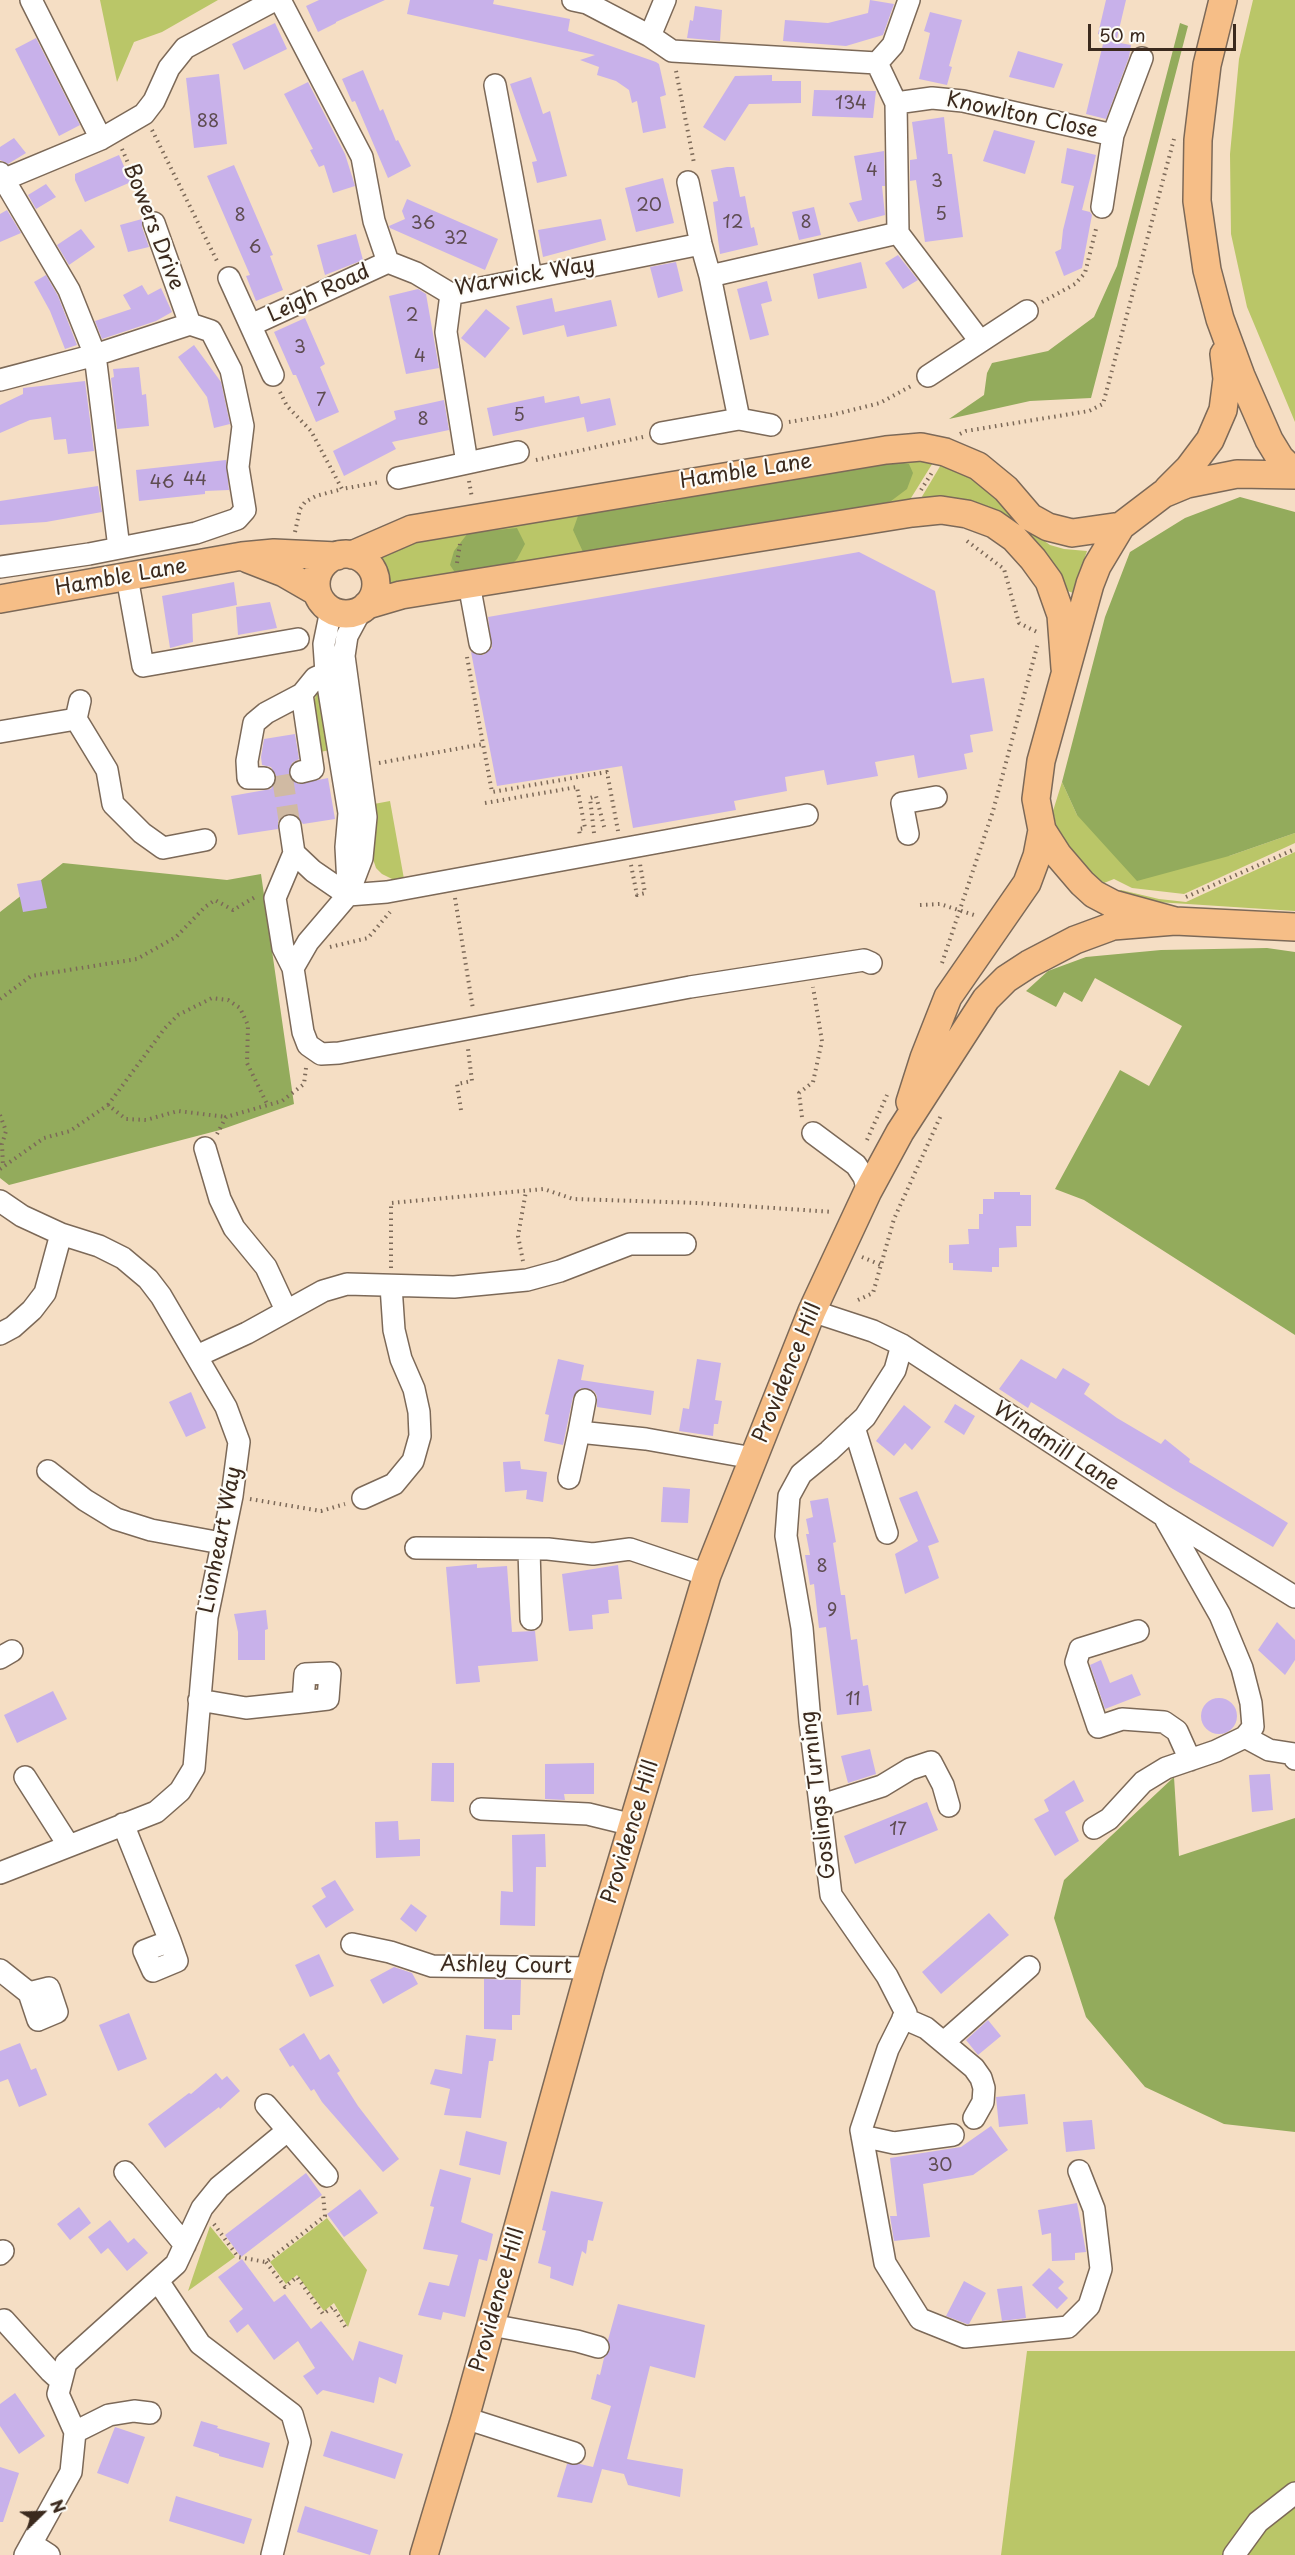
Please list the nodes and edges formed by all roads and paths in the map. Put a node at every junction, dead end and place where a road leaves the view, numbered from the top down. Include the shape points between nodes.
1 (31, 0) edge
2 (275, 0) edge
3 (280, 0) edge
4 (573, 0) edge
5 (665, 0) edge
6 (909, 0) edge
7 (1223, 0) edge
8 (650, 36) junction
9 (672, 51) junction
10 (1142, 58) dead end
11 (877, 63) junction
12 (495, 84) dead end
13 (896, 103) junction
14 (144, 114) junction
15 (108, 135) junction
16 (1113, 135) junction
17 (1, 178) edge
18 (688, 182) joint
19 (1102, 207) joint
20 (154, 223) joint
21 (898, 233) junction
22 (701, 244) junction
23 (388, 262) junction
24 (710, 276) junction
25 (531, 277) junction
26 (229, 278) joint
27 (451, 294) junction
28 (1027, 310) joint
29 (1220, 319) junction
30 (190, 324) junction
31 (251, 325) junction
32 (980, 341) junction
33 (95, 356) junction
34 (273, 375) joint
35 (925, 378) joint
36 (0, 380) edge
37 (739, 418) junction
38 (771, 425) joint
39 (661, 433) joint
40 (518, 452) joint
41 (467, 463) junction
42 (1295, 474) edge
43 (398, 478) joint
44 (342, 489) junction
45 (1163, 494) junction
46 (470, 519) junction
47 (1121, 526) junction
48 (294, 540) dead end
49 (119, 548) junction
50 (344, 555) junction
51 (242, 556) junction
52 (0, 567) edge
53 (127, 577) junction
54 (464, 585) junction
55 (0, 599) edge
56 (324, 601) junction
57 (364, 607) junction
58 (298, 639) dead end
59 (473, 649) joint
60 (1065, 668) junction
61 (326, 673) junction
62 (302, 694) junction
63 (0, 732) edge
64 (483, 744) junction
65 (301, 771) tunnel mouth
66 (381, 774) dead end
67 (264, 778) tunnel mouth
68 (936, 797) dead end
69 (485, 802) dead end
70 (807, 816) dead end
71 (290, 826) tunnel mouth
72 (1042, 830) junction
73 (908, 834) dead end
74 (204, 840) dead end
75 (1295, 849) edge
76 (294, 853) junction
77 (348, 895) junction
78 (463, 896) dead end
79 (275, 898) junction
80 (455, 898) junction
81 (445, 899) dead end
82 (920, 905) dead end
83 (1175, 909) junction
84 (393, 910) dead end
85 (961, 910) dead end
86 (1295, 927) edge
87 (308, 942) junction
88 (871, 963) dead end
89 (293, 968) junction
90 (809, 968) junction
91 (0, 999) edge
92 (465, 1029) junction
93 (304, 1084) dead end
94 (946, 1104) dead end
95 (108, 1105) junction
96 (268, 1106) junction
97 (461, 1110) dead end
98 (0, 1114) edge
99 (226, 1117) junction
100 (808, 1127) joint
101 (900, 1132) junction
102 (205, 1148) joint
103 (1, 1168) edge
104 (526, 1191) junction
105 (868, 1191) junction
106 (0, 1201) edge
107 (837, 1212) dead end
108 (61, 1234) junction
109 (685, 1244) dead end
110 (855, 1254) dead end
111 (881, 1265) junction
112 (526, 1280) junction
113 (391, 1286) junction
114 (858, 1300) dead end
115 (286, 1310) junction
116 (812, 1311) junction
117 (0, 1334) edge
118 (902, 1345) junction
119 (197, 1356) junction
120 (585, 1400) dead end
121 (854, 1427) junction
122 (579, 1432) junction
123 (753, 1458) junction
124 (48, 1471) dead end
125 (568, 1478) dead end
126 (232, 1496) junction
127 (363, 1498) joint
128 (1164, 1516) junction
129 (887, 1533) dead end
130 (221, 1543) junction
131 (416, 1548) dead end
132 (529, 1549) junction
133 (707, 1575) junction
134 (1295, 1597) edge
135 (531, 1619) dead end
136 (1138, 1631) dead end
137 (199, 1700) junction
138 (303, 1702) dead end
139 (1245, 1737) junction
140 (1295, 1758) edge
141 (1190, 1760) junction
142 (25, 1777) dead end
143 (822, 1805) junction
144 (949, 1806) dead end
145 (481, 1809) dead end
146 (123, 1824) junction
147 (633, 1825) junction
148 (1094, 1828) dead end
149 (69, 1846) junction
150 (0, 1873) edge
151 (170, 1941) dead end
152 (352, 1944) dead end
153 (1029, 1967) dead end
154 (590, 1968) junction
155 (0, 1970) edge
156 (29, 1993) dead end
157 (903, 2018) junction
158 (944, 2042) junction
159 (266, 2105) dead end
160 (974, 2118) dead end
161 (287, 2131) junction
162 (953, 2135) dead end
163 (862, 2136) junction
164 (1079, 2171) dead end
165 (125, 2172) dead end
166 (327, 2176) joint
167 (202, 2208) junction
168 (185, 2245) junction
169 (266, 2262) junction
170 (158, 2281) junction
171 (4, 2320) dead end
172 (491, 2325) junction
173 (346, 2328) dead end
174 (598, 2347) dead end
175 (61, 2381) junction
176 (150, 2413) dead end
177 (465, 2418) junction
178 (75, 2432) junction
179 (574, 2453) dead end
180 (1295, 2493) edge
181 (35, 2551) edge
182 (272, 2555) edge
183 (424, 2555) edge
184 (1234, 2555) edge

1 - 15 street
2 - 14 street via 185,48 169,68
3 - 23 street via 362,157 374,221
4 - 8 street via 587,3
5 - 8 street
6 - 11 street via 893,45
7 - 29 main road via 1207,65 1198,140 1197,201 1207,270
8 - 9 street
9 - 11 street
9 - 18 path via 696,173
10 - 16 street, Knowlton Close
11 - 13 street
12 - 25 street
13 - 16 street, Knowlton Close via 932,98 963,101
13 - 21 street
14 - 15 street
14 - 26 path
15 - 17 street
15 - 20 path, Bowers Drive
16 - 19 street, Knowlton Close
17 - 33 street via 69,290
18 - 22 street
19 - 28 path via 1084,273 1075,284
20 - 30 street, Bowers Drive
21 - 24 street
21 - 32 street
22 - 24 street
22 - 25 street, Warwick Way
23 - 27 street, Warwick Way
23 - 31 street, Leigh Road
24 - 37 street
25 - 27 street, Warwick Way
26 - 31 street, Leigh Road
27 - 41 street via 446,332
28 - 32 street
29 - 42 main road via 1269,440
29 - 45 main road via 1227,380 1223,410 1210,440
30 - 33 street
30 - 49 street via 211,331 231,370 243,426 238,467 245,510 237,519 196,533
31 - 34 street, Leigh Road
32 - 35 street
33 - 36 street
33 - 49 street
34 - 44 path via 287,406 311,431
35 - 38 path via 880,403
37 - 38 street
37 - 39 street
39 - 40 path via 535,460
40 - 41 street
41 - 43 street
41 - 46 path
42 - 45 main road via 1237,474 1186,484
43 - 44 path
44 - 48 path via 305,502
45 - 47 main road
46 - 47 main road, Hamble Lane via 921,447 978,466 1006,489 1030,517 1048,528 1072,532
46 - 50 main road, Hamble Lane via 412,529
46 - 54 path via 458,551
47 - 60 main road via 1093,575
49 - 52 street
50 - 51 main road, Hamble Lane
50 - 56 main road via 322,566 318,574
50 - 57 main road via 367,564 375,580 375,589
51 - 53 main road, Hamble Lane
51 - 56 main road via 284,573
53 - 55 main road, Hamble Lane
53 - 58 street via 143,666
54 - 57 main road via 401,595
54 - 59 street
54 - 60 main road via 941,510 994,524 1014,538 1049,581 1061,615
56 - 57 main road via 346,614
56 - 61 street
57 - 77 street via 347,636 344,656 366,817 362,858
59 - 64 path
60 - 72 main road via 1041,761 1036,799
61 - 62 street via 315,678
61 - 77 street via 349,813
62 - 65 street via 313,769
62 - 67 street via 254,723 248,778
63 - 74 street via 78,710 107,770 113,804 163,848
64 - 66 path via 379,763
64 - 69 path via 492,792 607,772 617,828 603,831 596,796 590,798 595,832 580,835 579,829 585,828 577,786
68 - 73 street via 902,803
70 - 77 street via 387,892
71 - 76 street
72 - 83 main road via 1069,871 1094,894 1134,911
72 - 101 main road, Providence Hill via 1027,883 948,997
75 - 83 path via 1184,898
76 - 77 street
76 - 79 street
77 - 87 street
78 - 80 path
79 - 89 street via 283,948
79 - 91 path via 256,896 233,910 215,900 176,936 137,959 31,976
80 - 81 path
80 - 92 path via 474,1018 463,1020
82 - 85 path via 940,904
83 - 86 main road
83 - 101 main road, Providence Hill via 1075,940 1006,979 986,999
84 - 87 path via 363,940 312,951
87 - 89 street
88 - 90 street via 864,960
89 - 92 street via 303,1032 308,1045 321,1054
90 - 92 street
90 - 100 path via 822,1041 813,1082 799,1093
92 - 97 path via 472,1081 457,1084
93 - 96 path via 282,1101
94 - 111 path via 894,1219
95 - 96 path via 165,1028 178,1015 212,998 228,1000 240,1008 248,1025 247,1063
95 - 99 path via 126,1119 146,1120 178,1111
95 - 103 path via 70,1131 44,1138
96 - 99 path
98 - 103 path via 6,1131
99 - 102 path
100 - 105 street via 856,1165
101 - 105 main road, Providence Hill
102 - 115 street via 220,1199 234,1228 266,1267
104 - 107 path via 544,1189 573,1199
104 - 112 path via 518,1236
104 - 113 path via 391,1203
105 - 116 main road, Providence Hill
106 - 108 street, Lionheart Way
108 - 117 street via 45,1293 32,1310
108 - 119 street, Lionheart Way via 99,1246 137,1269 161,1296
109 - 112 street via 630,1244
110 - 111 path
111 - 114 path via 873,1293
112 - 113 street via 454,1287
113 - 115 street via 347,1284
113 - 127 street via 394,1330 414,1389 420,1437 413,1461 396,1491
115 - 119 street
116 - 118 street, Windmill Lane
116 - 123 main road, Providence Hill
118 - 121 street, Goslings Turning via 895,1370 865,1417
118 - 128 street, Windmill Lane
119 - 126 street, Lionheart Way via 226,1407 239,1442
120 - 122 street
121 - 129 street
121 - 143 street, Goslings Turning via 801,1474 788,1506 786,1536 802,1628
122 - 123 street via 646,1438
122 - 125 street
123 - 133 main road, Providence Hill
124 - 130 street via 116,1519
126 - 127 path via 321,1511
126 - 130 street, Lionheart Way
128 - 134 street, Windmill Lane
128 - 139 street via 1220,1615 1242,1668 1253,1727
130 - 137 street, Lionheart Way via 207,1617
131 - 132 street
132 - 133 street via 593,1554 630,1549
132 - 135 street
133 - 147 main road, Providence Hill
136 - 141 street via 1080,1650 1076,1662 1098,1727 1122,1719 1164,1722 1177,1731
137 - 138 street via 246,1708
137 - 146 street, Lionheart Way via 194,1768 180,1791 156,1812
139 - 140 street via 1269,1750 1294,1754
139 - 141 street
141 - 148 street via 1166,1767 1143,1782 1109,1819
142 - 149 street
143 - 144 street via 882,1786 931,1762
143 - 157 street, Goslings Turning via 831,1895 886,1976 906,2013
145 - 147 street via 588,1814
146 - 149 street, Lionheart Way
146 - 151 street
147 - 154 main road, Providence Hill
149 - 150 street, Lionheart Way
152 - 154 street, Ashley Court via 432,1966
153 - 158 street
154 - 172 main road, Providence Hill
155 - 156 street
157 - 158 street
157 - 163 street via 888,2049
158 - 160 street via 981,2078 983,2102
159 - 161 street
161 - 166 street
161 - 167 street via 219,2187
162 - 163 street via 894,2143
163 - 164 street via 885,2263 920,2319 965,2337 1068,2327 1089,2306 1101,2269 1094,2209
165 - 168 street
166 - 169 path via 322,2191 325,2216
167 - 168 street
167 - 169 path via 238,2257
168 - 170 street via 176,2264
169 - 173 path via 285,2287 297,2277 323,2314 333,2307
170 - 175 street via 66,2363
170 - 182 street via 200,2344 292,2414 300,2442
171 - 175 street
172 - 174 street
172 - 177 main road, Providence Hill
175 - 178 street via 58,2394
176 - 178 street via 109,2415
177 - 179 street
177 - 183 main road, Providence Hill
178 - 181 street via 71,2472
180 - 184 street via 1258,2522

